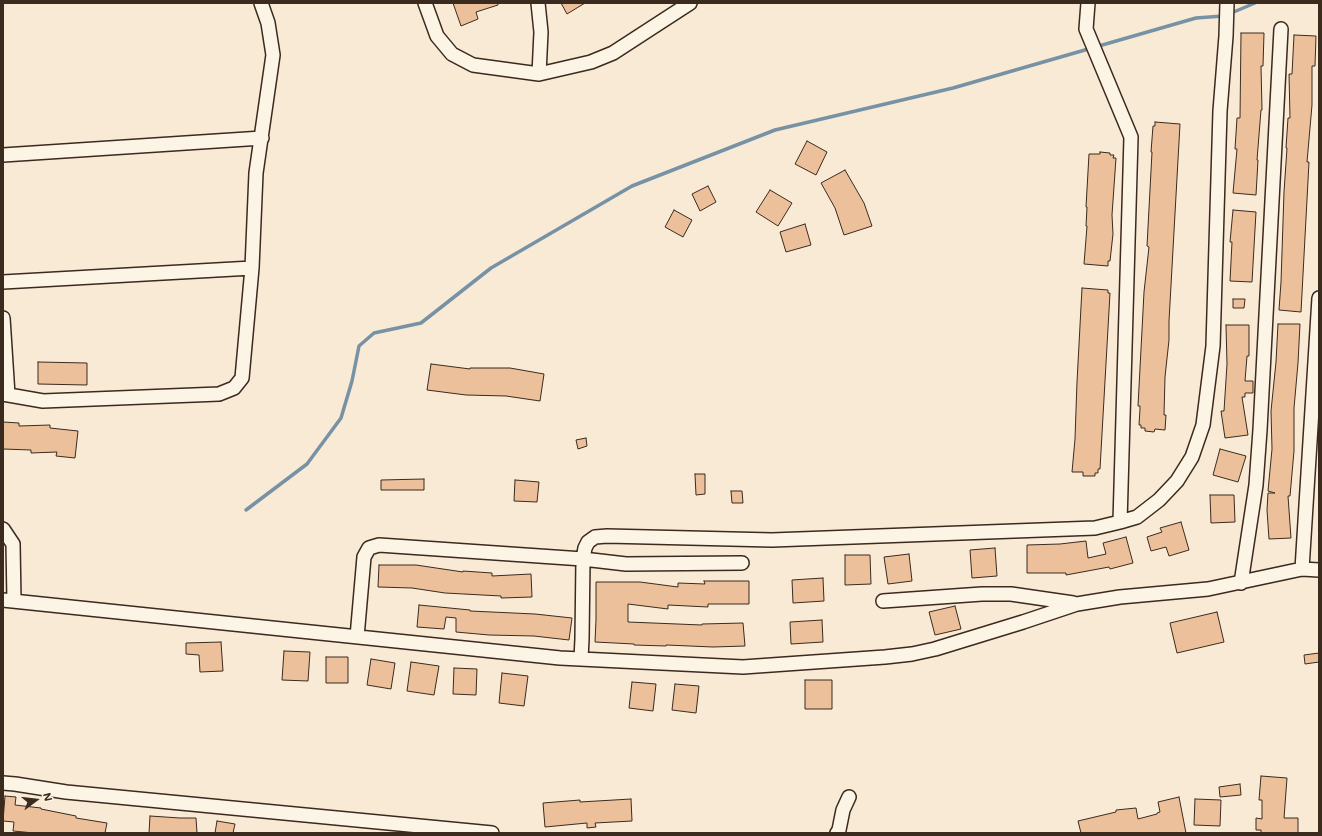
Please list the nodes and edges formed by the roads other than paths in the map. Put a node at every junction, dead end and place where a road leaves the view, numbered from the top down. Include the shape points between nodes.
1 (261, 3) edge
2 (425, 3) edge
3 (538, 3) edge
4 (690, 3) edge
5 (1088, 3) edge
6 (1227, 3) edge
7 (1281, 29) dead end
8 (539, 74) junction
9 (262, 138) junction
10 (3, 155) edge
11 (252, 268) junction
12 (3, 282) edge
13 (1319, 298) edge
14 (3, 318) edge
15 (5, 395) edge
16 (1120, 522) junction
17 (3, 529) edge
18 (583, 559) junction
19 (742, 563) dead end
20 (1302, 569) junction
21 (1319, 570) edge
22 (1241, 583) junction
23 (8, 601) edge
24 (883, 601) dead end
25 (1077, 604) junction
26 (357, 637) junction
27 (581, 659) junction
28 (3, 783) edge
29 (849, 796) dead end
30 (492, 833) edge
31 (837, 833) edge

1 - 9 street via 268,23 273,55
2 - 8 street via 438,36 452,54 473,65
3 - 8 street via 541,32
4 - 8 street via 613,52 592,62
5 - 16 street via 1086,29 1131,137
6 - 16 street via 1220,111 1213,346 1203,425 1192,457 1177,481 1159,500 1137,517
7 - 22 street via 1260,430 1256,485
9 - 10 street
9 - 11 street via 256,173
11 - 12 street
11 - 15 street via 242,378 234,388 219,394 43,401
13 - 20 street
14 - 15 street
16 - 18 street via 1095,528 772,540 607,536 595,537 588,542
17 - 23 street via 13,544
18 - 19 street via 626,564
18 - 26 street via 378,545 369,548 364,557
18 - 27 street
20 - 21 street
20 - 22 street
22 - 25 street
23 - 26 street
24 - 25 street via 1011,594
25 - 27 street via 935,649 885,658 743,667
26 - 27 street
28 - 30 street
29 - 31 street

